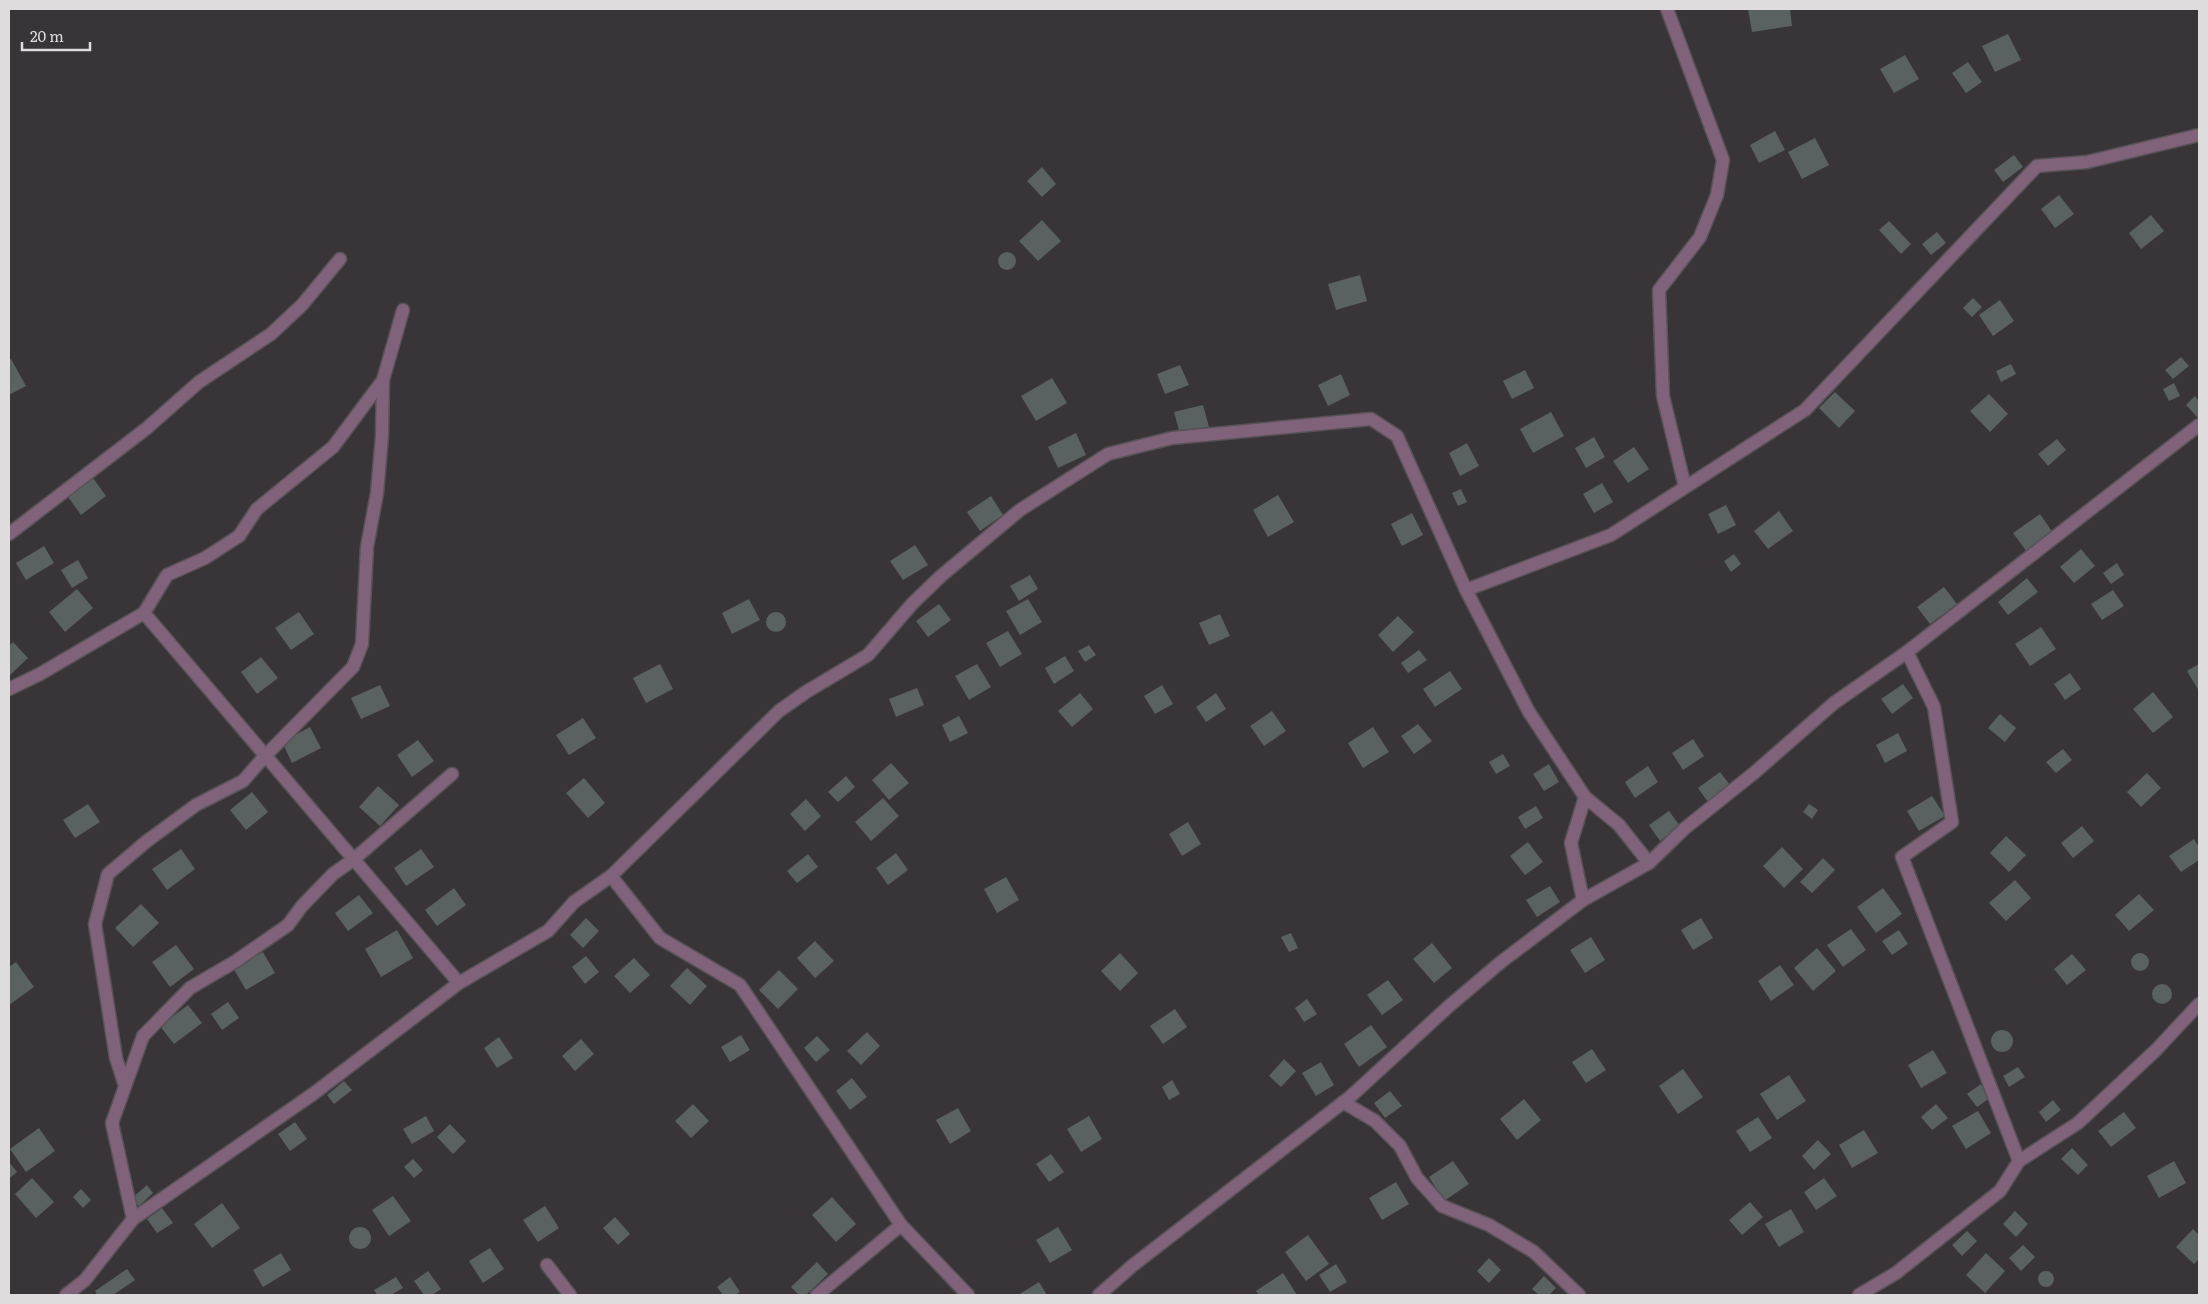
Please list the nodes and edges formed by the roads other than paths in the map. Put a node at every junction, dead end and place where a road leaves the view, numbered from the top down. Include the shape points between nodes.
1 (1667, 9) edge
2 (2199, 135) edge
3 (340, 258) dead end
4 (403, 310) dead end
5 (383, 380) junction
6 (2199, 425) edge
7 (1685, 487) junction
8 (9, 534) edge
9 (1466, 590) junction
10 (144, 614) junction
11 (1907, 652) junction
12 (9, 688) edge
13 (265, 756) junction
14 (452, 774) dead end
15 (1585, 797) junction
16 (353, 860) junction
17 (1649, 863) junction
18 (611, 876) junction
19 (1583, 900) junction
20 (459, 983) junction
21 (2199, 1004) edge
22 (126, 1086) junction
23 (1343, 1102) junction
24 (2019, 1161) junction
25 (133, 1219) junction
26 (901, 1225) junction
27 (547, 1265) dead end
28 (66, 1295) edge
29 (570, 1295) edge
30 (817, 1295) edge
31 (968, 1295) edge
32 (1099, 1295) edge
33 (1579, 1295) edge
34 (1859, 1295) edge

1 - 7 street via 1723,160 1717,194 1700,237 1659,290 1663,396
2 - 7 street via 2087,162 2037,166 1805,410
3 - 8 street via 302,304 271,334 199,382 147,428
4 - 5 street
5 - 10 street via 333,447 257,509 239,536 205,558 167,575
5 - 13 street via 382,436 377,493 367,546 362,644 353,667
6 - 11 street
7 - 9 street via 1611,535
9 - 15 street via 1529,712
9 - 18 street via 1397,436 1371,419 1172,438 1108,454 1020,510 912,604 868,655 779,711
10 - 12 street via 40,674
10 - 13 street
11 - 17 street via 1834,703 1684,829
11 - 24 street via 1934,707 1952,822 1902,857
13 - 16 street
13 - 22 street via 244,781 196,805 108,874 95,924 116,1058
14 - 16 street
15 - 17 street via 1619,825
15 - 19 street via 1571,843
16 - 20 street
16 - 22 street via 333,874 288,925 190,988 143,1036
17 - 19 street
18 - 20 street via 574,902 548,931
18 - 26 street via 660,938 740,985
19 - 23 street via 1501,962
20 - 25 street via 313,1094
21 - 24 street via 2156,1050 2078,1123
22 - 25 street via 112,1123
23 - 32 street
23 - 33 street via 1374,1121 1400,1146 1417,1178 1442,1206 1489,1225 1534,1252
24 - 34 street via 2000,1191 1896,1273
25 - 28 street via 86,1280
26 - 30 street
26 - 31 street
27 - 29 street

